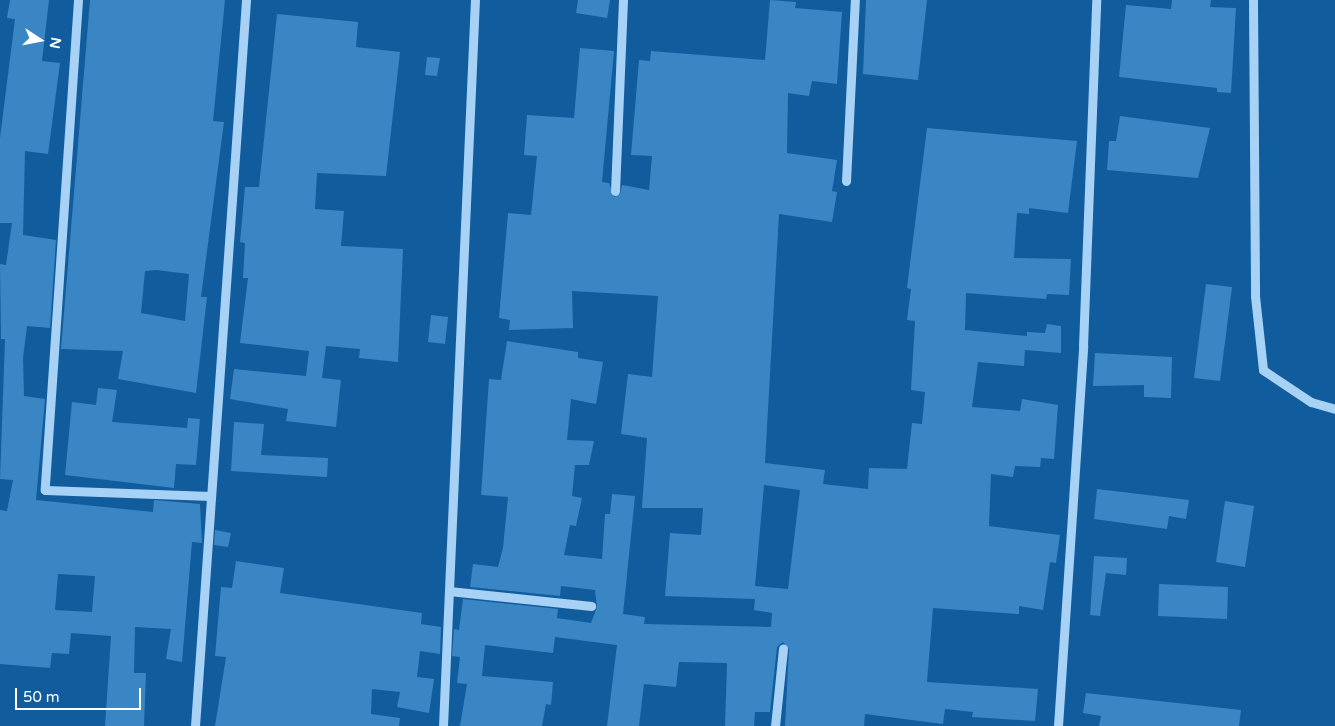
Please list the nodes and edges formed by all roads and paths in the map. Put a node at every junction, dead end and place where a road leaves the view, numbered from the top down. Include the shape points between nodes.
1 (78, 0) edge
2 (246, 0) edge
3 (475, 0) edge
4 (623, 0) edge
5 (855, 0) edge
6 (1096, 0) edge
7 (1253, 0) edge
8 (846, 182) dead end
9 (615, 192) dead end
10 (1335, 408) edge
11 (211, 496) junction
12 (449, 591) junction
13 (591, 606) dead end
14 (783, 648) dead end
15 (195, 726) edge
16 (443, 726) edge
17 (776, 726) edge
18 (1058, 726) edge

1 - 11 street via 45,490
2 - 11 street
3 - 12 street
4 - 9 street
5 - 8 street
6 - 18 street via 1083,346
7 - 10 street via 1255,296 1263,370 1310,402
11 - 15 street
12 - 13 street
12 - 16 street
14 - 17 street

